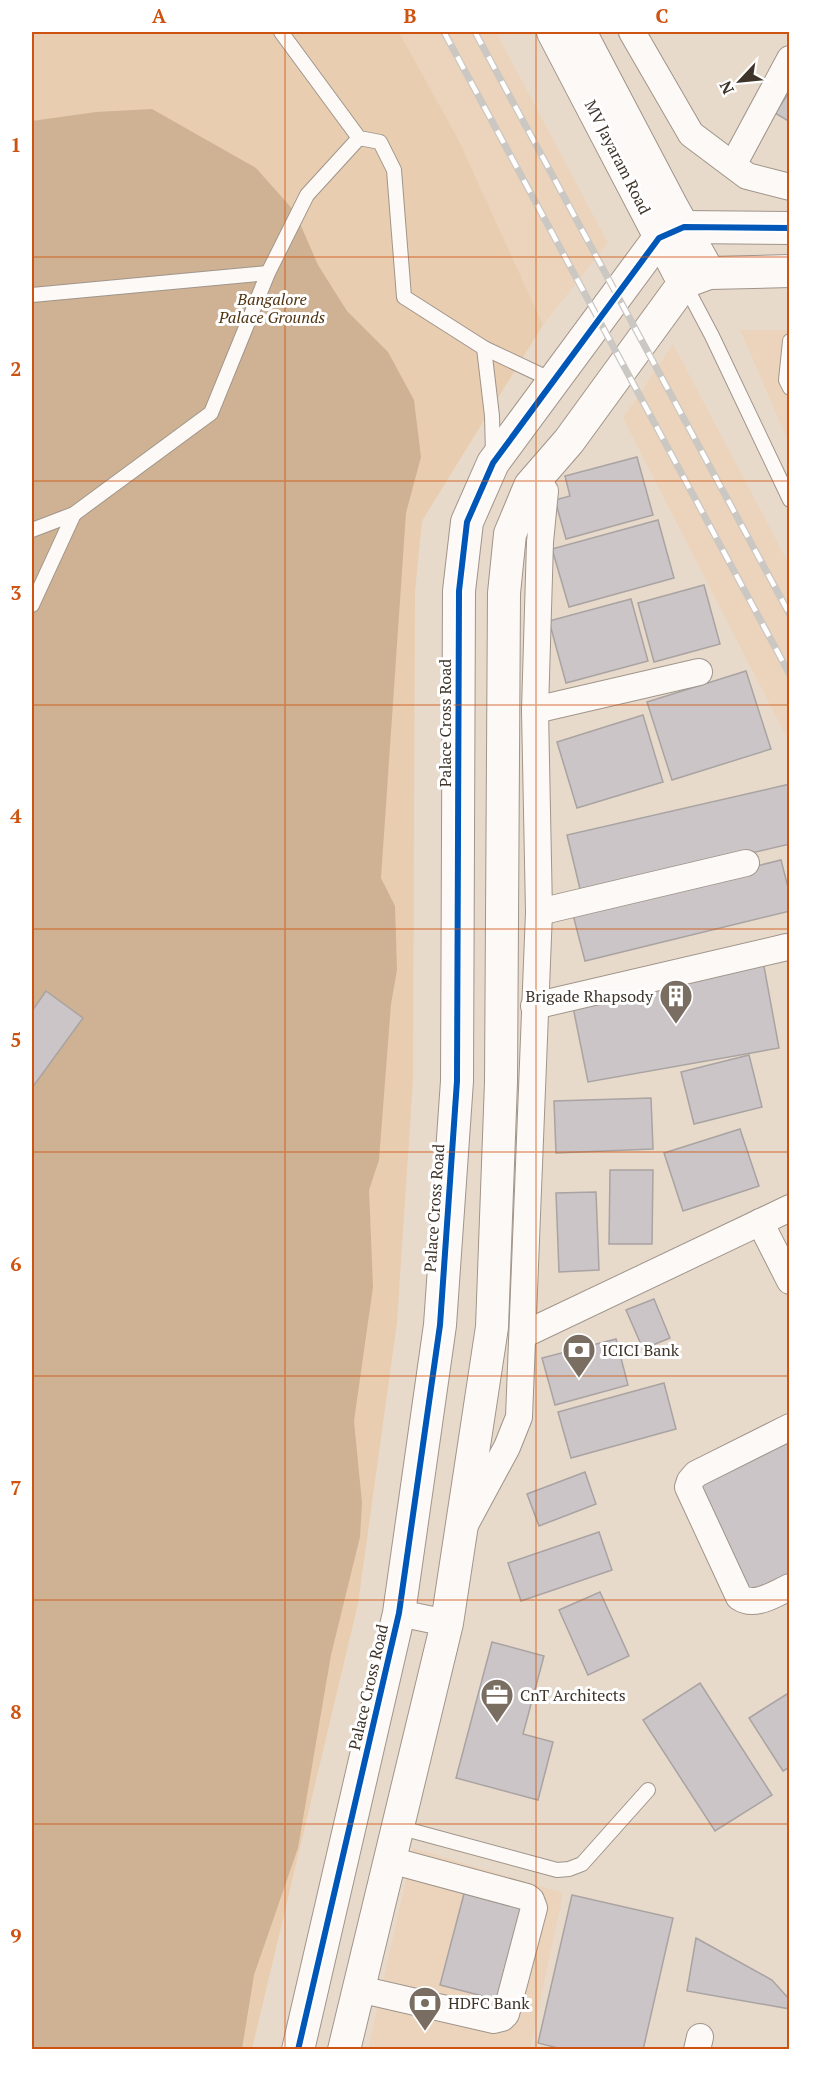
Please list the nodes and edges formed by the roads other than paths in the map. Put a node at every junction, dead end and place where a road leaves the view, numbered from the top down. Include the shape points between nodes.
1 (281, 32) edge
2 (553, 32) edge
3 (579, 32) edge
4 (632, 32) edge
5 (789, 59) edge
6 (359, 138) junction
7 (733, 165) junction
8 (789, 187) edge
9 (789, 228) edge
10 (671, 233) junction
11 (789, 271) edge
12 (268, 273) junction
13 (696, 278) junction
14 (32, 295) edge
15 (789, 342) edge
16 (484, 348) junction
17 (554, 381) junction
18 (789, 388) edge
19 (593, 408) junction
20 (493, 462) junction
21 (545, 491) dead end
22 (789, 500) edge
23 (74, 514) junction
24 (32, 530) edge
25 (32, 605) edge
26 (699, 672) dead end
27 (535, 710) junction
28 (746, 863) dead end
29 (539, 912) junction
30 (787, 947) dead end
31 (534, 1006) junction
32 (789, 1208) edge
33 (760, 1222) junction
34 (789, 1281) edge
35 (523, 1335) junction
36 (789, 1427) edge
37 (460, 1534) junction
38 (789, 1587) edge
39 (399, 1613) junction
40 (447, 1623) junction
41 (648, 1790) dead end
42 (398, 1827) junction
43 (390, 1860) junction
44 (359, 1989) junction
45 (298, 2049) edge
46 (344, 2049) edge

1 - 6 lane
2 - 10 street, MV Jayaram Road
3 - 10 street, MV Jayaram Road
4 - 7 street via 691,134
5 - 7 street
6 - 12 lane via 307,195
6 - 16 lane via 380,142 394,170 404,297
7 - 8 street via 747,176
9 - 10 street
10 - 13 street, MV Jayaram Road
10 - 17 street, Palace Cross Road
11 - 13 street
12 - 14 lane
12 - 23 lane via 211,413
13 - 19 street
13 - 22 lane via 712,336
15 - 18 lane
16 - 17 lane
16 - 20 lane
17 - 19 street
17 - 20 street, Palace Cross Road
19 - 37 street via 530,486 510,534 504,593 501,1082 492,1327
20 - 39 street, Palace Cross Road via 466,522 459,591 457,1081 440,1325
21 - 27 street
23 - 24 lane
23 - 25 lane
26 - 27 street
27 - 29 street
28 - 29 street
29 - 31 street
30 - 31 street
31 - 35 street
32 - 33 street
33 - 34 street
33 - 35 street
35 - 37 street via 519,1417
36 - 38 street via 696,1474 688,1487 739,1597 756,1602
37 - 40 street
39 - 40 street
39 - 45 street, Palace Cross Road
40 - 42 street
41 - 42 lane via 582,1864 569,1869 557,1870
42 - 43 street
43 - 44 street
43 - 44 street via 526,1897 534,1908 502,2018 494,2020
44 - 46 street

